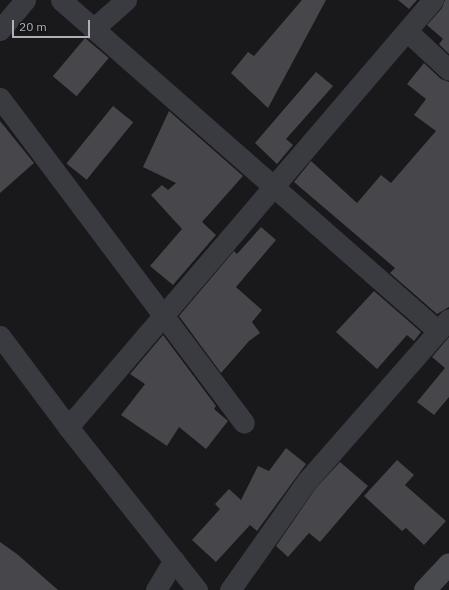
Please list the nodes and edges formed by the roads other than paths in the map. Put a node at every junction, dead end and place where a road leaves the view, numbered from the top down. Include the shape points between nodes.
1 (25, 0) edge
2 (61, 0) edge
3 (126, 0) edge
4 (434, 0) edge
5 (3, 19) edge
6 (93, 29) junction
7 (406, 32) junction
8 (449, 70) edge
9 (0, 98) edge
10 (274, 187) junction
11 (165, 314) junction
12 (444, 325) edge
13 (0, 336) edge
14 (244, 423) dead end
15 (68, 427) junction
16 (174, 560) junction
17 (449, 564) edge
18 (156, 590) edge
19 (197, 590) edge
20 (230, 590) edge
21 (426, 590) edge

1 - 5 street
2 - 6 street
3 - 6 street
4 - 7 street
6 - 10 street
7 - 8 street
7 - 10 street
9 - 11 street
10 - 11 street
10 - 12 street
11 - 14 street
11 - 15 street
12 - 20 street via 307,481
13 - 15 street
15 - 16 street
16 - 18 street
16 - 19 street
17 - 21 street

